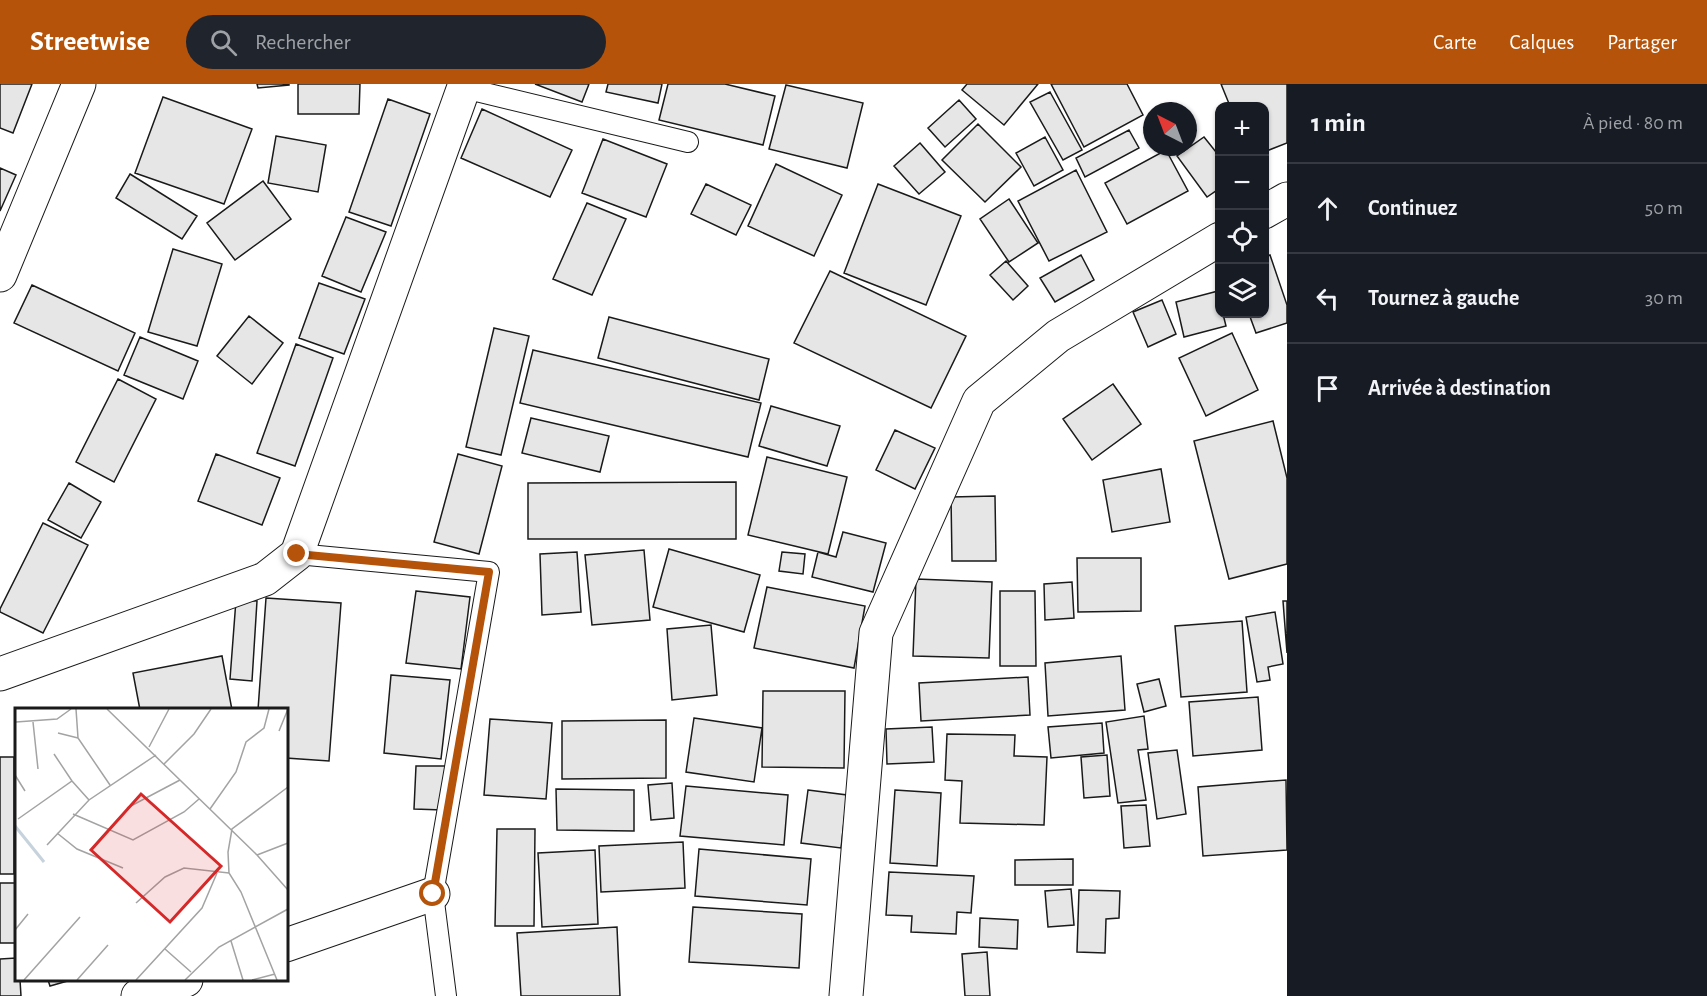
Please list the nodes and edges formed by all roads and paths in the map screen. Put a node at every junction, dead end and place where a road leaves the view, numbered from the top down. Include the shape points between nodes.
1 (79, 84) edge
2 (464, 86) edge
3 (688, 142) dead end
4 (1287, 199) edge
5 (1268, 210) edge
6 (1215, 242) edge
7 (0, 275) edge
8 (297, 554) junction
9 (0, 674) edge
10 (433, 894) junction
11 (288, 944) edge
12 (183, 981) edge
13 (138, 996) edge
14 (446, 996) edge
15 (846, 996) edge

1 - 7 street
2 - 3 lane
2 - 8 street
4 - 5 street
6 - 15 street via 1058,336 978,401 876,633
8 - 9 street via 265,579
8 - 10 lane via 489,572
10 - 11 street
10 - 14 lane
12 - 13 street

